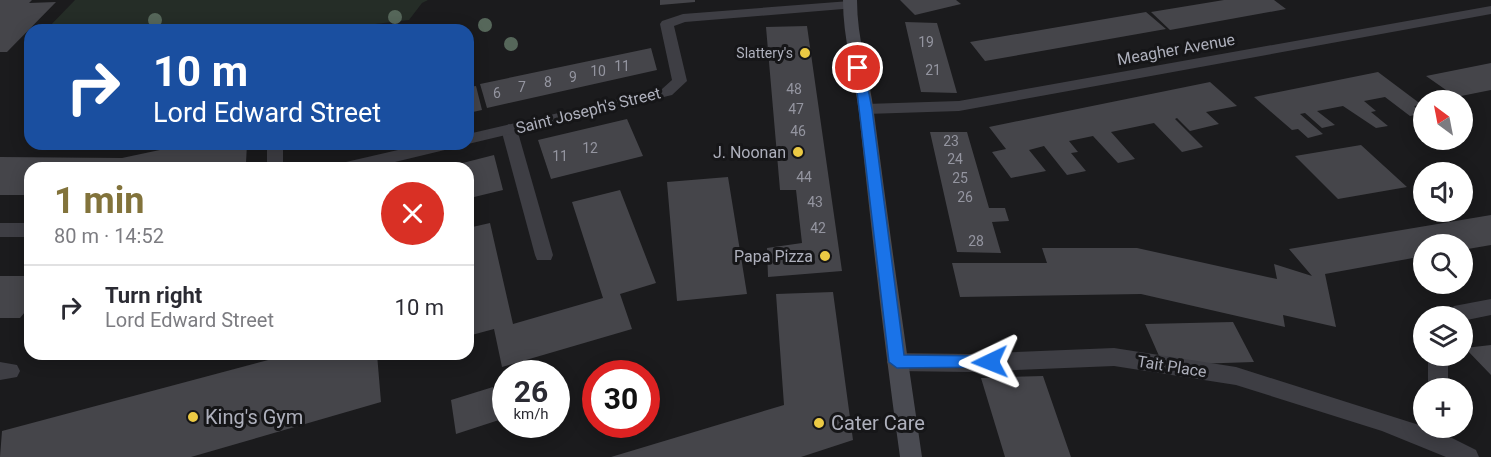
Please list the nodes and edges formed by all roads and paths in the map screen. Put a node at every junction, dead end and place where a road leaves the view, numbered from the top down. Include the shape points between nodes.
1 (850, 2) edge
2 (1491, 10) edge
3 (866, 109) junction
4 (509, 129) junction
5 (474, 138) edge
6 (422, 150) edge
7 (371, 162) edge
8 (0, 230) edge
9 (24, 230) edge
10 (544, 255) dead end
11 (1491, 307) edge
12 (1473, 310) edge
13 (897, 362) junction
14 (1413, 427) edge
15 (1443, 438) edge
16 (907, 456) edge
17 (1468, 457) edge

1 - 3 main road via 850,27
1 - 4 street, Saint Joseph's Street via 683,18 667,24 680,81 667,92
2 - 3 street, Meagher Avenue via 959,106
3 - 13 main road
4 - 5 street, Saint Joseph's Street
4 - 10 street
6 - 7 street
8 - 9 street
11 - 12 street
13 - 14 street, Tait Place via 1114,357 1236,376
13 - 16 main road
15 - 17 street, Tait Place

